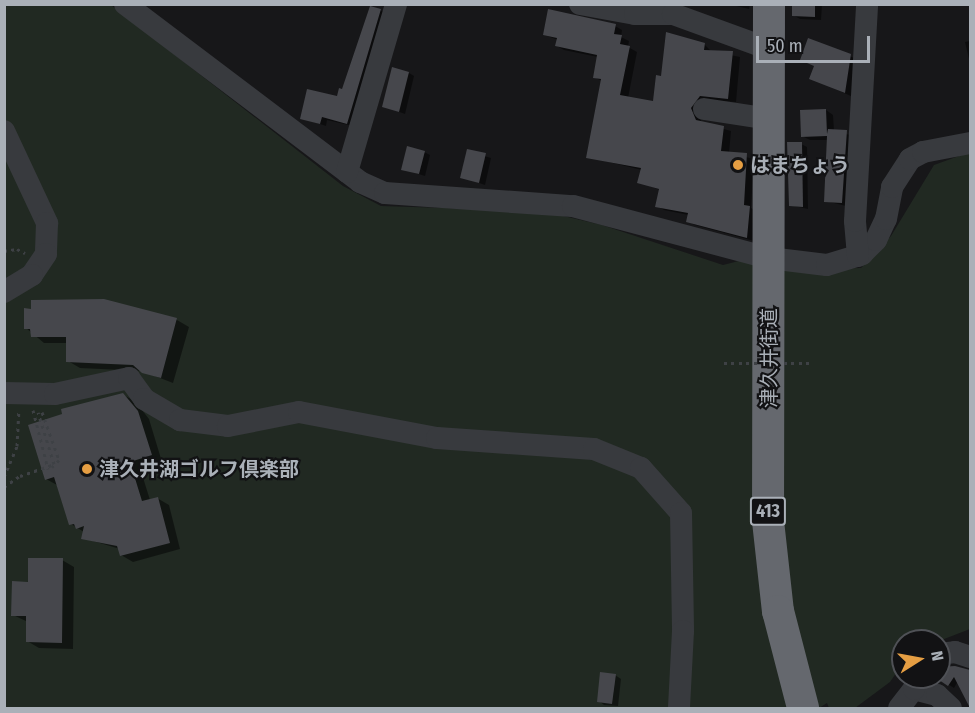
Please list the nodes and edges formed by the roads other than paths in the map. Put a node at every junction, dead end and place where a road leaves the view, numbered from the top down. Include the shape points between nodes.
1 (124, 4) edge
2 (396, 4) edge
3 (580, 4) edge
4 (768, 4) edge
5 (867, 4) edge
6 (769, 49) junction
7 (704, 109) dead end
8 (769, 119) junction
9 (4, 131) edge
10 (970, 143) edge
11 (347, 172) junction
12 (858, 255) junction
13 (769, 258) junction
14 (4, 292) edge
15 (12, 397) edge
16 (951, 652) edge
17 (970, 657) edge
18 (912, 689) edge
19 (926, 689) edge
20 (679, 708) edge
21 (803, 708) edge
22 (899, 708) edge
23 (951, 708) edge

1 - 11 street
2 - 11 street
3 - 6 street via 635,14 673,14
4 - 6 highway, 津久井街道 / 413
5 - 12 street via 855,221
6 - 8 highway, 津久井街道 / 413
7 - 8 street
8 - 13 highway, 津久井街道 / 413
9 - 14 street via 47,223 46,254 32,275
10 - 12 street via 923,152 910,159 892,187 886,219 876,240
11 - 13 street via 385,193 573,206
12 - 13 street via 827,265
13 - 21 highway, 津久井街道 / 413 via 771,571
15 - 20 street via 55,394 129,378 144,399 180,420 228,426 299,412 437,438 594,449 641,468 681,513 683,631
16 - 17 street
18 - 22 street
19 - 23 street

